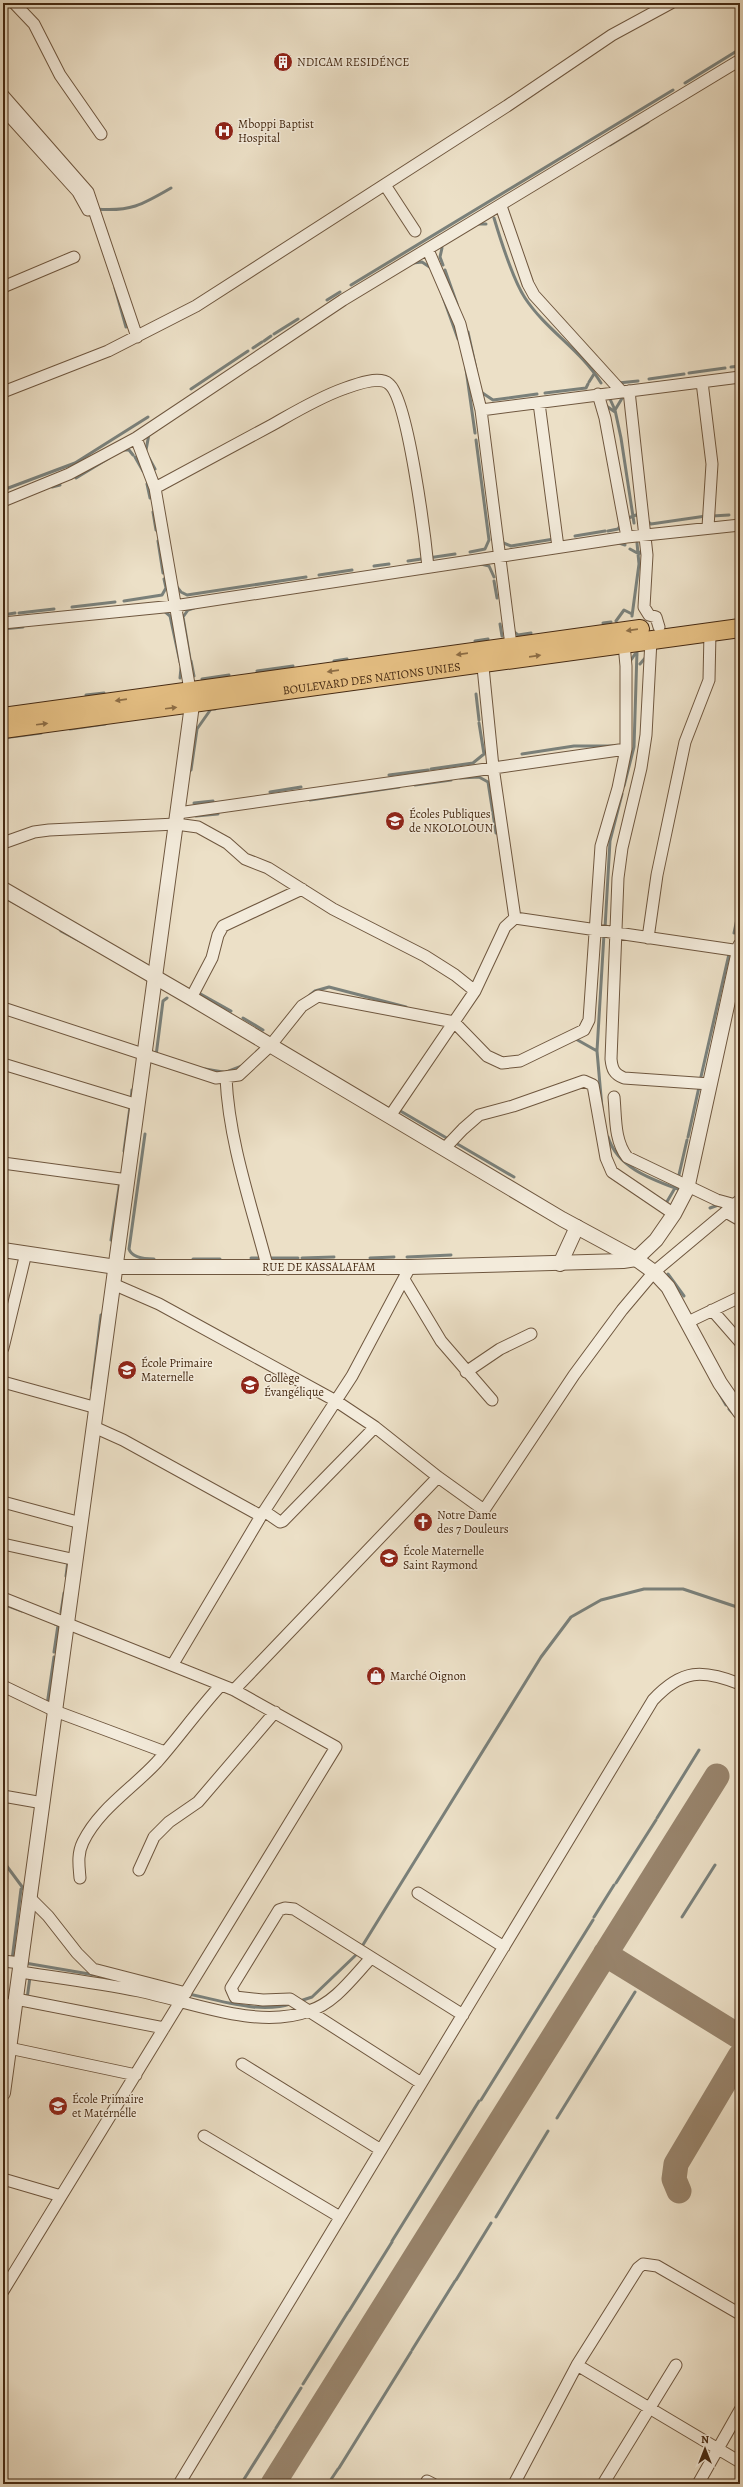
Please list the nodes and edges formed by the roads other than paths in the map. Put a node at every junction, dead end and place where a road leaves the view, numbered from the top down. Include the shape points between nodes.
1 (14, 3) edge
2 (670, 3) edge
3 (740, 60) edge
4 (3, 96) edge
5 (3, 109) edge
6 (101, 134) dead end
7 (385, 184) junction
8 (501, 206) junction
9 (94, 230) dead end
10 (415, 231) dead end
11 (428, 250) junction
12 (74, 257) dead end
13 (3, 287) edge
14 (137, 337) junction
15 (740, 377) edge
16 (702, 382) junction
17 (626, 391) junction
18 (3, 392) edge
19 (598, 394) junction
20 (539, 403) junction
21 (481, 410) junction
22 (136, 438) junction
23 (155, 488) junction
24 (3, 501) edge
25 (740, 524) edge
26 (708, 527) junction
27 (644, 534) junction
28 (627, 536) junction
29 (558, 547) junction
30 (498, 556) junction
31 (428, 567) junction
32 (174, 606) junction
33 (740, 616) edge
34 (3, 623) edge
35 (740, 628) edge
36 (710, 632) junction
37 (655, 634) junction
38 (624, 644) junction
39 (512, 653) junction
40 (482, 657) junction
41 (191, 697) junction
42 (3, 717) edge
43 (3, 729) edge
44 (626, 750) junction
45 (493, 767) junction
46 (177, 818) junction
47 (3, 843) edge
48 (3, 889) edge
49 (302, 889) junction
50 (515, 918) junction
51 (595, 930) junction
52 (615, 933) junction
53 (648, 938) junction
54 (740, 950) edge
55 (155, 977) junction
56 (475, 991) junction
57 (191, 998) junction
58 (3, 1008) edge
59 (454, 1022) junction
60 (270, 1046) junction
61 (145, 1055) junction
62 (3, 1064) edge
63 (226, 1078) junction
64 (710, 1084) junction
65 (614, 1097) dead end
66 (138, 1105) junction
67 (390, 1116) junction
68 (444, 1149) junction
69 (3, 1163) edge
70 (128, 1180) junction
71 (686, 1191) junction
72 (732, 1208) edge
73 (674, 1214) junction
74 (740, 1220) edge
75 (577, 1227) junction
76 (3, 1250) edge
77 (26, 1253) junction
78 (636, 1259) junction
79 (560, 1264) junction
80 (116, 1267) junction
81 (410, 1267) junction
82 (268, 1269) junction
83 (654, 1272) junction
84 (405, 1281) junction
85 (113, 1284) junction
86 (740, 1297) edge
87 (712, 1310) junction
88 (688, 1322) junction
89 (531, 1334) dead end
90 (4, 1336) edge
91 (740, 1342) edge
92 (3, 1348) edge
93 (466, 1372) junction
94 (3, 1382) edge
95 (492, 1400) dead end
96 (336, 1401) junction
97 (97, 1408) junction
98 (740, 1412) edge
99 (94, 1427) junction
100 (375, 1427) junction
101 (438, 1477) junction
102 (3, 1502) edge
103 (262, 1513) junction
104 (81, 1523) junction
105 (3, 1544) edge
106 (76, 1560) junction
107 (3, 1598) edge
108 (67, 1622) junction
109 (173, 1664) junction
110 (740, 1684) edge
111 (221, 1685) junction
112 (3, 1686) edge
113 (234, 1690) junction
114 (55, 1711) junction
115 (274, 1712) junction
116 (165, 1752) junction
117 (3, 1796) edge
118 (43, 1803) junction
119 (139, 1870) dead end
120 (80, 1878) dead end
121 (418, 1892) dead end
122 (30, 1898) junction
123 (504, 1947) junction
124 (369, 1957) junction
125 (3, 1961) edge
126 (20, 1968) junction
127 (183, 1997) junction
128 (11, 2003) edge
129 (307, 2010) junction
130 (463, 2015) junction
131 (164, 2028) junction
132 (9, 2048) junction
133 (242, 2064) dead end
134 (136, 2075) junction
135 (421, 2084) junction
136 (3, 2093) edge
137 (204, 2136) dead end
138 (381, 2150) junction
139 (3, 2179) edge
140 (61, 2196) junction
141 (340, 2217) junction
142 (3, 2291) edge
143 (740, 2314) edge
144 (676, 2365) dead end
145 (577, 2366) junction
146 (649, 2409) junction
147 (740, 2410) edge
148 (717, 2449) junction
149 (740, 2462) edge
150 (179, 2484) edge
151 (514, 2484) edge
152 (603, 2484) edge
153 (698, 2484) edge

1 - 6 street via 34,24 60,76
2 - 7 street via 612,35
3 - 8 street
4 - 14 street via 88,192
5 - 9 street via 83,198
7 - 10 street
7 - 14 street via 196,306
8 - 11 street
8 - 17 street via 534,295
11 - 21 street via 460,324
11 - 22 street via 292,332
12 - 13 street
14 - 18 street
15 - 16 street
16 - 17 street
16 - 26 street via 712,464
17 - 19 street
17 - 27 street
19 - 20 street
19 - 28 street via 605,418
20 - 21 street
20 - 29 street
21 - 30 street
22 - 23 street
22 - 24 street via 69,474
23 - 31 street via 321,399 361,384 383,381 393,390 408,437 422,512
23 - 32 street
25 - 26 street
26 - 27 street
27 - 28 street
27 - 37 street via 647,555 644,607 648,615 656,617
28 - 29 street
29 - 30 street
30 - 31 street
30 - 39 street
31 - 32 street
32 - 34 street
32 - 41 street
33 - 37 main road, BOULEVARD DES NATIONS UNIES
35 - 36 main road, BOULEVARD DES NATIONS UNIES
36 - 37 main road, BOULEVARD DES NATIONS UNIES
36 - 53 street via 709,680 685,742 657,875
37 - 38 main road, BOULEVARD DES NATIONS UNIES
37 -> 39 main road, BOULEVARD DES NATIONS UNIES
37 - 52 street via 646,735 622,848
39 -> 38 main road, BOULEVARD DES NATIONS UNIES
38 - 44 street
39 - 40 main road, BOULEVARD DES NATIONS UNIES
40 - 41 main road, BOULEVARD DES NATIONS UNIES
40 - 45 street
41 -> 42 main road, BOULEVARD DES NATIONS UNIES
43 -> 41 main road, BOULEVARD DES NATIONS UNIES
41 - 46 street
44 - 45 street
44 - 51 street via 601,846
45 - 46 street
45 - 50 street
46 - 47 street via 48,830
46 - 49 street via 212,833 237,850 245,859 260,864
46 - 55 street
48 - 55 street
49 - 56 street via 425,956
49 - 57 street via 223,926 212,958
50 - 51 street
50 - 56 street via 505,927
51 - 52 street
51 - 59 street via 589,1020 584,1030 520,1060 502,1063 487,1056
52 - 53 street
52 - 64 street via 610,1048 612,1070 624,1078
53 - 54 street
54 - 64 street
55 - 57 street
55 - 61 street
56 - 59 street
57 - 60 street
58 - 61 street
59 - 60 street via 318,996 302,1006
59 - 67 street
60 - 63 street via 239,1076
60 - 67 street
61 - 63 street via 216,1078
61 - 66 street
62 - 66 street
63 - 82 street via 228,1103 238,1152
64 - 71 street
65 - 71 street via 619,1144 627,1157
66 - 70 street
67 - 68 street
68 - 73 street via 479,1115 584,1081 588,1082 593,1085 606,1158 612,1172
68 - 75 street
69 - 70 street
70 - 80 street
71 - 72 street via 717,1200
71 - 73 street
72 - 74 street
72 - 83 street
73 - 78 street via 656,1240
75 - 78 street
75 - 79 street
76 - 77 street, RUE DE KASSALAFAM
77 - 80 street, RUE DE KASSALAFAM
77 - 90 street
78 - 79 street, RUE DE KASSALAFAM
78 - 83 street
79 - 81 street, RUE DE KASSALAFAM
80 - 82 street, RUE DE KASSALAFAM
80 - 85 street
81 - 82 street, RUE DE KASSALAFAM
81 - 84 street
83 - 88 street via 668,1287
83 - 101 street via 603,1334 484,1510
84 - 93 street via 441,1341
84 - 96 street
85 - 96 street via 159,1304
85 - 97 street
86 - 87 street
87 - 88 street
87 - 91 street
88 - 98 street via 720,1383
89 - 93 street via 500,1349
90 - 92 street
93 - 95 street
94 - 97 street
96 - 100 street
96 - 103 street
97 - 99 street
99 - 103 street
99 - 104 street
100 - 101 street
100 - 103 street via 283,1521 280,1522
101 - 113 street
102 - 104 street
103 - 109 street
104 - 106 street
105 - 106 street
106 - 108 street
107 - 108 street
108 - 109 street
108 - 114 street
109 - 111 street
110 - 123 street via 715,1675 696,1673 681,1677 667,1685 653,1700
111 - 113 street
111 - 116 street via 199,1708
112 - 114 street
113 - 115 street
114 - 116 street
114 - 118 street
115 - 119 street via 198,1802 169,1822 154,1837
115 - 127 street via 336,1747
116 - 120 street via 91,1829 80,1850
117 - 118 street
118 - 122 street
121 - 123 street
122 - 126 street
122 - 127 street via 94,1969
123 - 130 street
124 - 129 street via 337,1994
124 - 129 street via 294,1910 279,1910 231,1988 235,1996 263,2000 290,1999
124 - 130 street
125 - 126 street
126 - 127 street
126 - 128 street
127 - 129 street via 249,2015 274,2017
127 - 131 street
128 - 131 street
128 - 132 street
129 - 135 street
130 - 135 street
131 - 134 street
132 - 134 street
132 - 136 street
133 - 138 street
134 - 140 street
135 - 138 street
137 - 141 street
138 - 141 street
139 - 140 street
140 - 142 street
141 - 150 street
143 - 145 street via 657,2266 643,2264 638,2268
144 - 146 street
145 - 146 street
145 - 151 street
146 - 148 street
146 - 152 street
147 - 148 street
148 - 149 street
148 - 153 street

